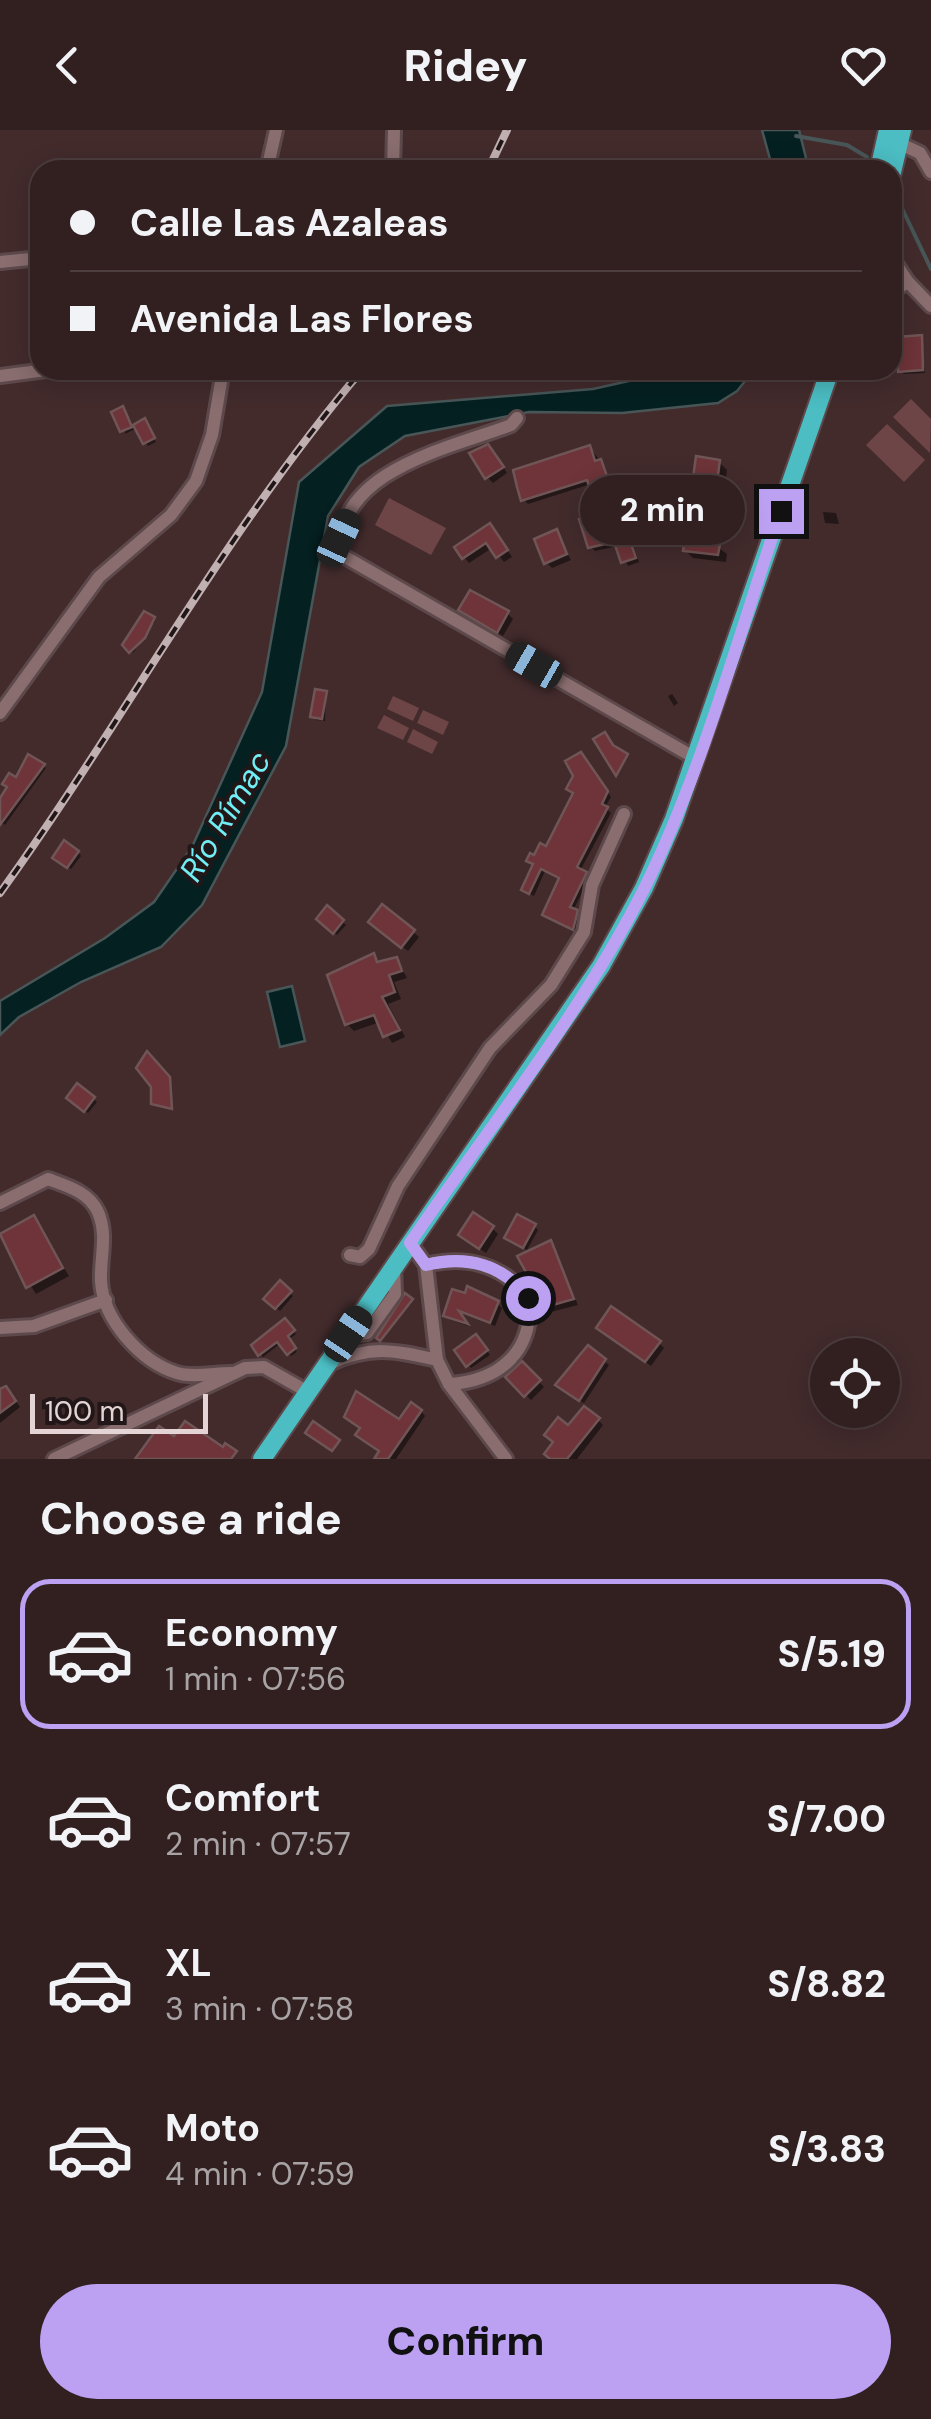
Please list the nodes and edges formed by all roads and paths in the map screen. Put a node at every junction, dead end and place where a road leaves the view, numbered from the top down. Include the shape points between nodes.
1 (276, 130) edge
2 (394, 130) edge
3 (894, 135) edge
4 (268, 160) edge
5 (394, 160) edge
6 (884, 160) edge
7 (893, 160) edge
8 (931, 172) edge
9 (30, 259) edge
10 (0, 262) edge
11 (902, 273) edge
12 (908, 282) junction
13 (902, 285) edge
14 (931, 306) edge
15 (30, 372) edge
16 (0, 376) edge
17 (221, 380) edge
18 (827, 380) edge
19 (517, 418) dead end
20 (0, 713) edge
21 (696, 758) junction
22 (624, 814) dead end
23 (0, 1203) edge
24 (410, 1243) junction
25 (350, 1255) dead end
26 (426, 1265) junction
27 (106, 1300) junction
28 (0, 1328) edge
29 (437, 1360) junction
30 (327, 1365) junction
31 (231, 1374) junction
32 (449, 1384) junction
33 (308, 1392) junction
34 (54, 1459) edge
35 (262, 1459) edge
36 (506, 1459) edge

1 - 4 street
2 - 5 street
3 - 6 highway
3 - 7 highway
3 - 8 street via 920,152
9 - 10 street
11 - 12 street
12 - 13 street
12 - 14 street
15 - 16 street
17 - 20 street via 196,481 171,515 99,576
18 - 21 highway
19 - 21 street via 371,484 339,538 340,554
21 - 24 highway via 644,888 601,966
22 - 25 street via 592,885 588,925 551,985 490,1048 398,1186 370,1249
23 - 27 street via 48,1179 79,1190 97,1208 105,1234
24 - 26 street
24 - 30 highway
26 - 29 street
26 - 32 street via 478,1262 508,1276 528,1298 530,1330 516,1354 488,1376
27 - 28 street via 34,1326
27 - 31 street via 132,1345 154,1360 178,1374
29 - 30 street via 359,1350
29 - 32 street
30 - 33 highway
31 - 33 street via 264,1367
31 - 34 street
32 - 36 street
33 - 35 highway

